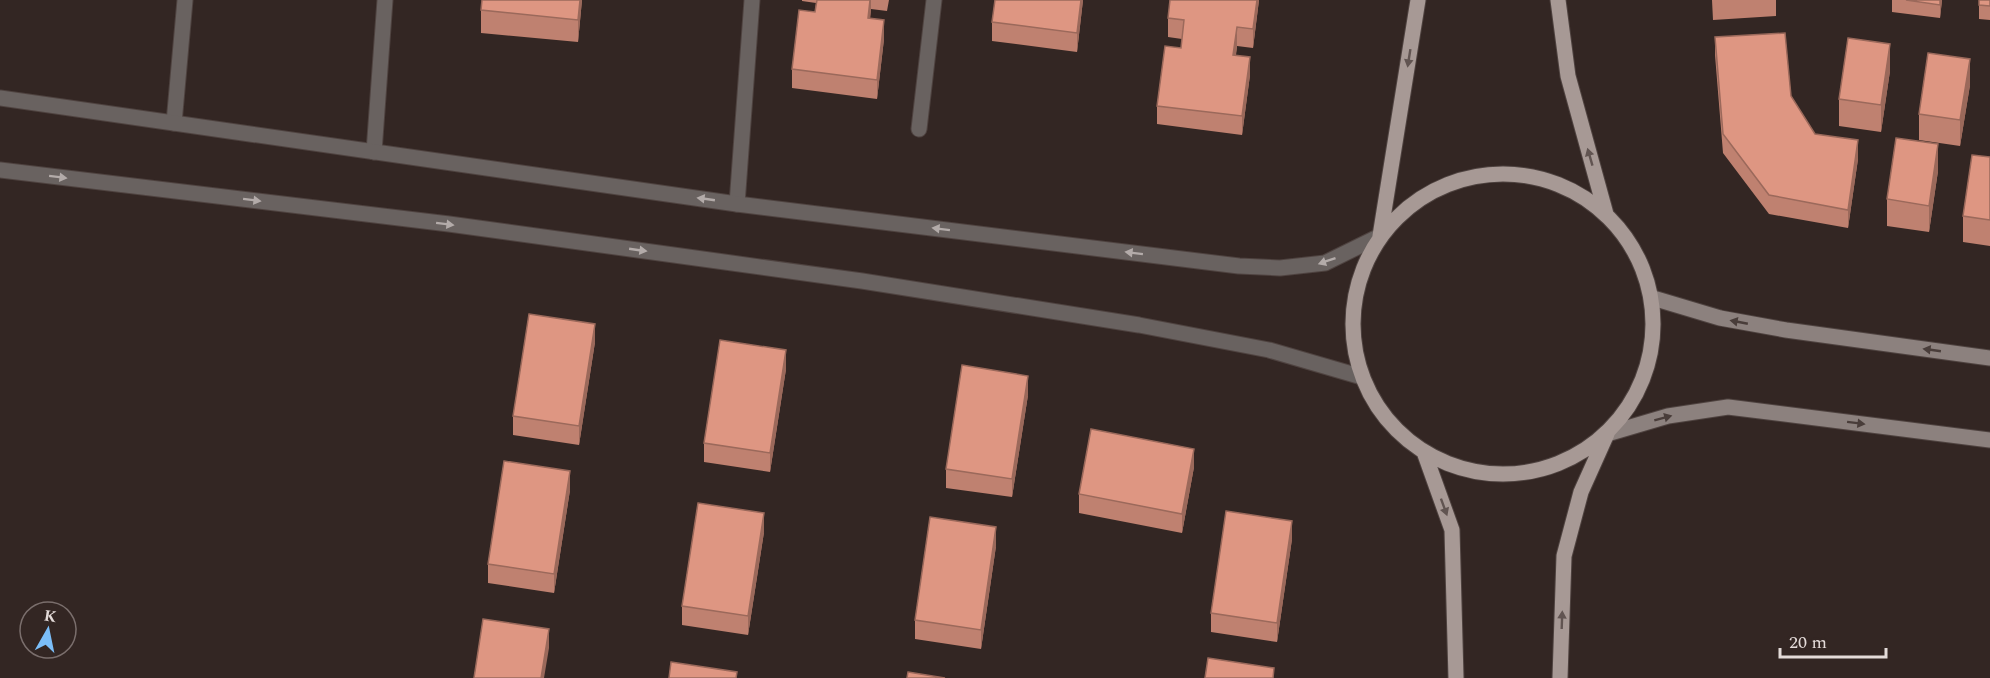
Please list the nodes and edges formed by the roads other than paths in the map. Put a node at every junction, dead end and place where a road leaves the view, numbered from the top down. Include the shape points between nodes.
1 (184, 0) edge
2 (385, 0) edge
3 (752, 0) edge
4 (934, 0) edge
5 (1418, 0) edge
6 (1558, 0) edge
7 (0, 98) edge
8 (174, 123) junction
9 (919, 129) dead end
10 (374, 152) junction
11 (0, 170) edge
12 (737, 204) junction
13 (1606, 214) junction
14 (1380, 236) junction
15 (1653, 298) junction
16 (1990, 358) edge
17 (1362, 377) junction
18 (1607, 434) junction
19 (1990, 440) edge
20 (1424, 452) junction
21 (1456, 678) edge
22 (1560, 678) edge

1 - 8 street
2 - 10 street
3 - 12 street
4 - 9 street
5 -> 14 main road
13 -> 6 main road via 1568,76
7 - 8 street
8 - 10 street
12 -> 10 street
11 -> 17 street via 449,224 862,281 1172,331 1269,350
14 -> 12 street via 1325,263 1280,268 1239,266
13 - 14 main road via 1564,185 1514,173 1463,178 1417,200
13 - 15 main road via 1636,252
14 - 17 main road via 1359,280 1352,329
16 -> 15 main road via 1786,330 1720,318
15 - 18 main road via 1650,357 1637,394
17 - 20 main road via 1386,420
18 -> 19 main road via 1668,416 1728,406
18 - 20 main road via 1566,461 1518,474 1469,471
22 -> 18 main road via 1564,556 1581,492
20 -> 21 main road via 1452,530

